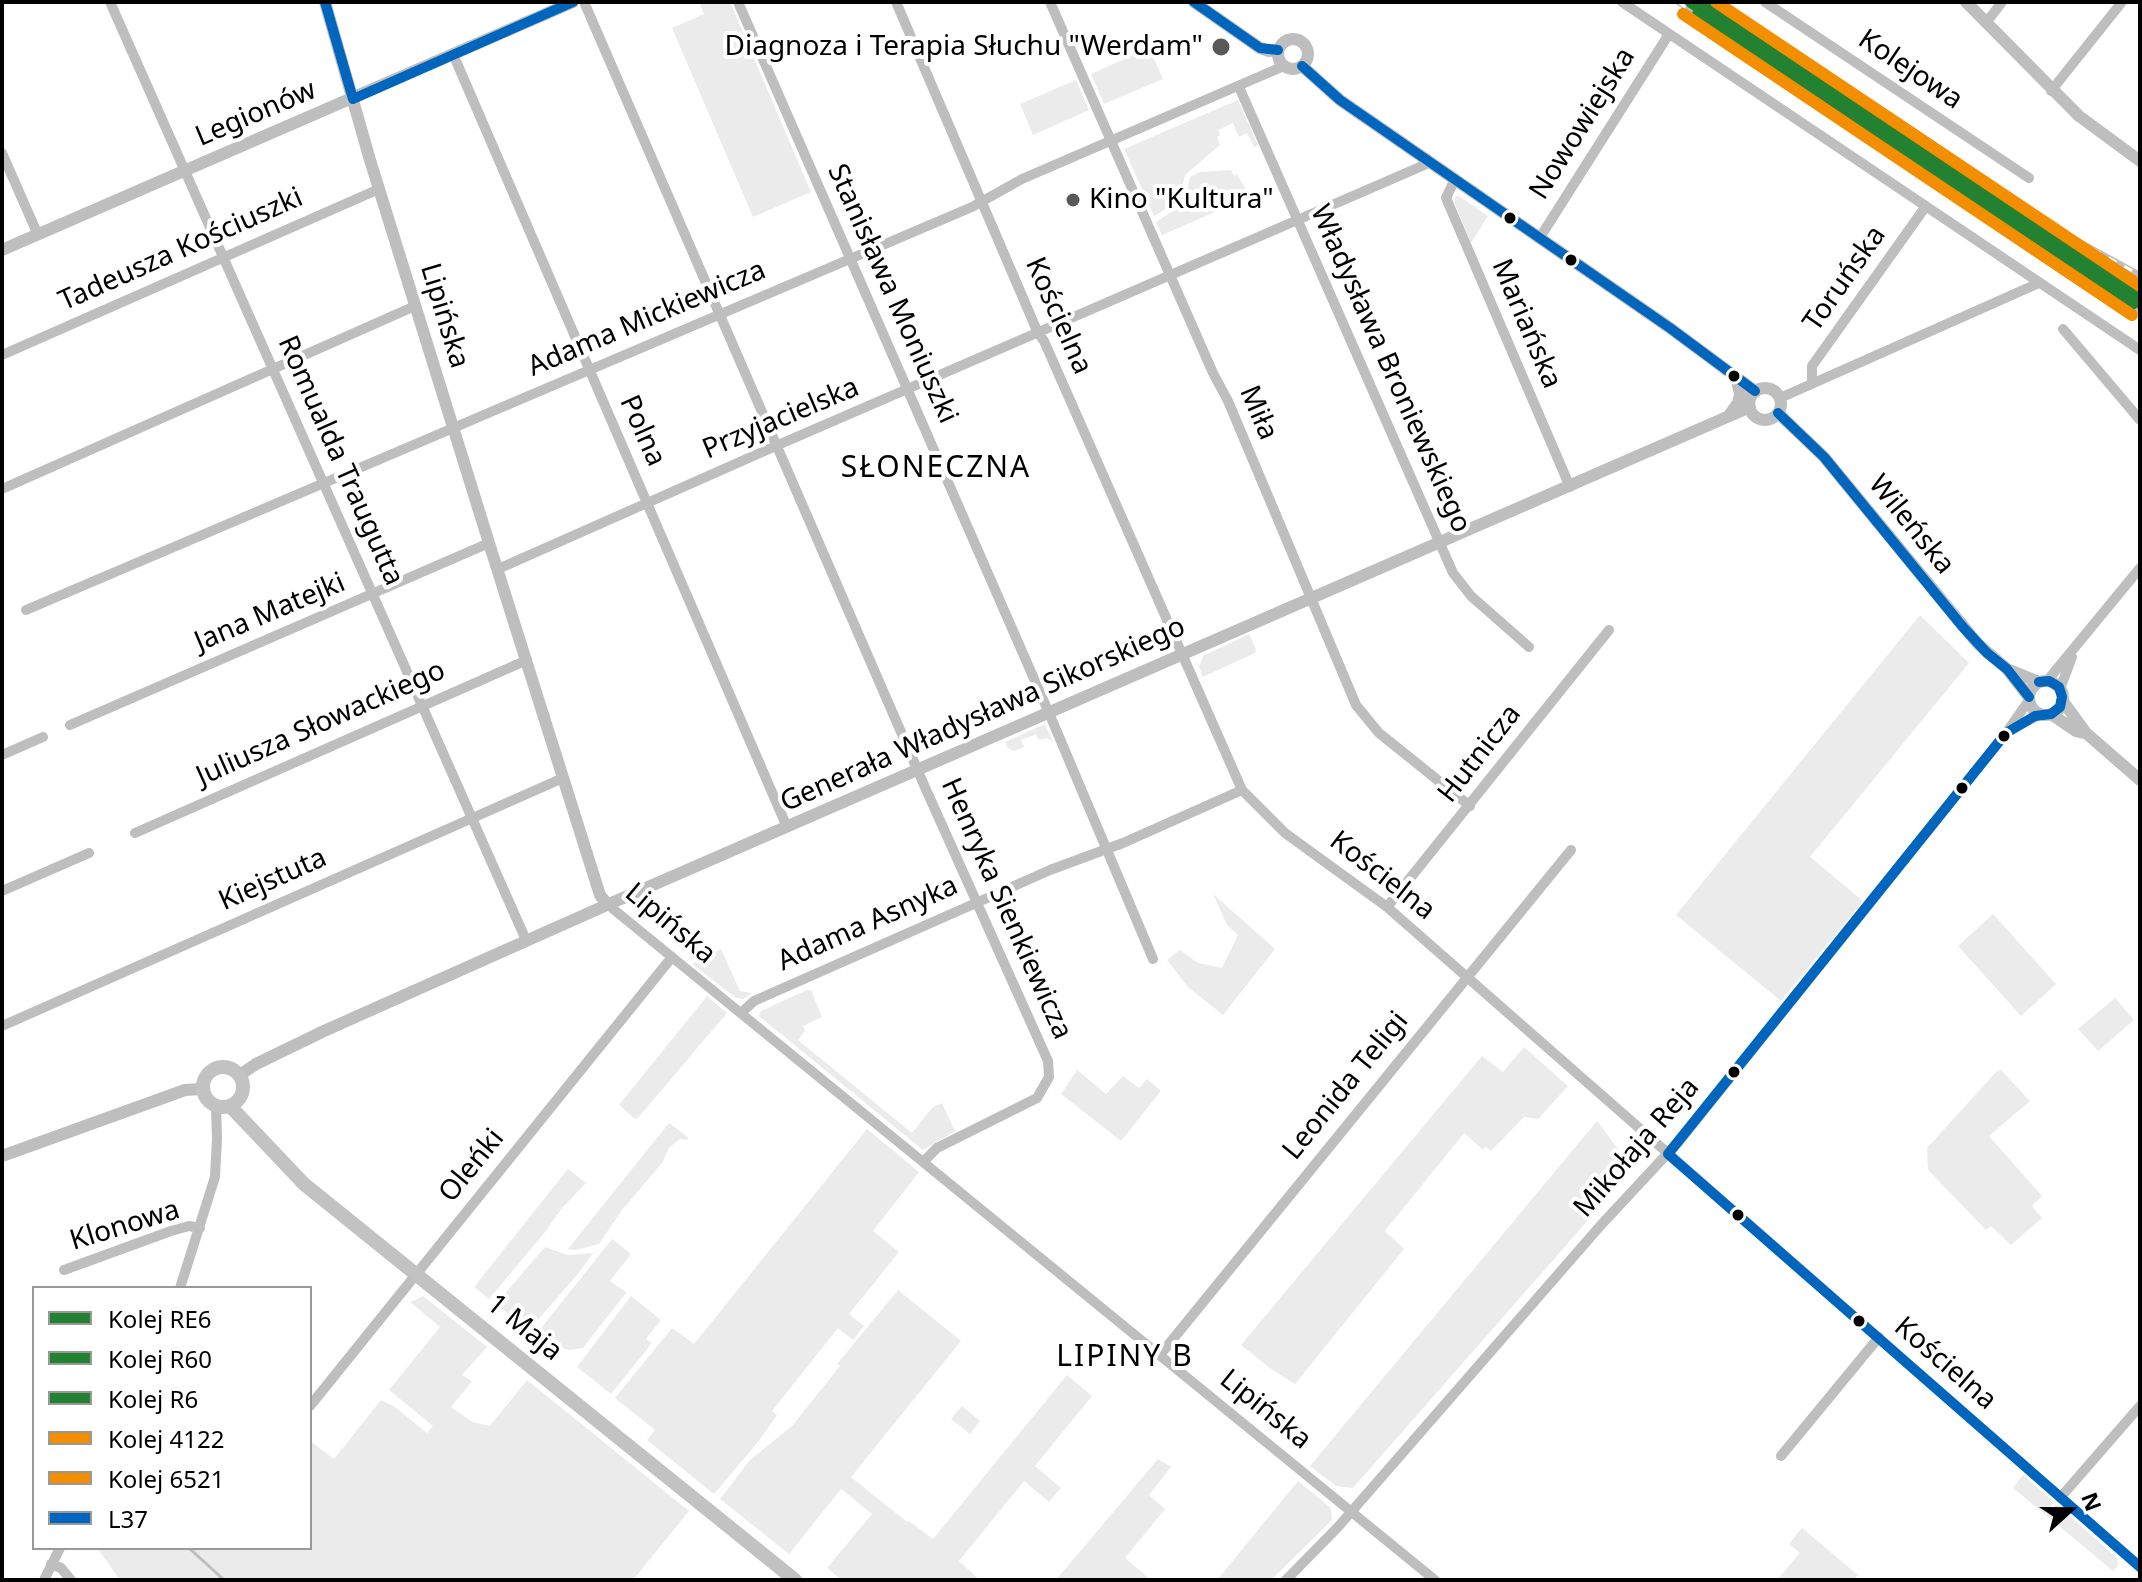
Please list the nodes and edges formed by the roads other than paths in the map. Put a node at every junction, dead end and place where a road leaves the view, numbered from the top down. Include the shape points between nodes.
1 (110, 2) edge
2 (325, 2) edge
3 (573, 2) edge
4 (584, 2) edge
5 (738, 2) edge
6 (896, 2) edge
7 (1050, 2) edge
8 (1194, 2) edge
9 (1622, 2) edge
10 (1765, 2) edge
11 (1966, 2) edge
12 (2002, 2) edge
13 (2122, 2) edge
14 (1986, 23) junction
15 (1669, 34) junction
16 (1278, 50) junction
17 (453, 54) junction
18 (1284, 66) junction
19 (1302, 66) junction
20 (1239, 87) junction
21 (2051, 91) junction
22 (353, 99) junction
23 (1112, 141) junction
24 (2, 153) edge
25 (2140, 160) edge
26 (1429, 163) junction
27 (183, 171) junction
28 (2029, 178) dead end
29 (1454, 181) junction
30 (379, 189) junction
31 (981, 200) junction
32 (1926, 206) junction
33 (1298, 220) junction
34 (38, 235) junction
35 (1539, 239) junction
36 (2, 250) edge
37 (850, 258) junction
38 (223, 259) junction
39 (1171, 275) junction
40 (2039, 283) junction
41 (415, 306) junction
42 (720, 314) junction
43 (2063, 329) dead end
44 (1038, 333) junction
45 (2140, 350) edge
46 (2, 355) edge
47 (272, 370) junction
48 (589, 370) junction
49 (1736, 377) junction
50 (1812, 382) junction
51 (907, 390) junction
52 (1755, 391) junction
53 (1780, 398) junction
54 (1750, 407) junction
55 (1778, 413) junction
56 (1726, 416) junction
57 (2140, 420) edge
58 (453, 428) junction
59 (778, 445) junction
60 (321, 483) junction
61 (1570, 487) junction
62 (2, 489) edge
63 (647, 503) junction
64 (489, 543) junction
65 (1441, 543) junction
66 (2140, 568) edge
67 (498, 569) junction
68 (373, 594) junction
69 (1312, 598) junction
70 (26, 610) dead end
71 (1609, 630) dead end
72 (1529, 647) dead end
73 (2075, 648) junction
74 (1181, 655) junction
75 (527, 660) junction
76 (2007, 669) junction
77 (2043, 682) junction
78 (2061, 694) junction
79 (2029, 698) junction
80 (422, 707) junction
81 (1049, 713) junction
82 (2046, 714) junction
83 (70, 725) dead end
84 (2006, 733) junction
85 (2086, 733) junction
86 (43, 737) dead end
87 (2, 755) edge
88 (918, 771) junction
89 (563, 778) junction
90 (2140, 780) edge
91 (1242, 790) junction
92 (1470, 806) junction
93 (470, 818) junction
94 (787, 827) junction
95 (135, 833) dead end
96 (1108, 849) junction
97 (1571, 850) dead end
98 (89, 853) dead end
99 (2, 891) edge
100 (976, 903) junction
101 (607, 904) junction
102 (1387, 907) junction
103 (526, 940) junction
104 (672, 957) junction
105 (1153, 959) dead end
106 (1467, 977) junction
107 (741, 1013) junction
108 (2, 1026) edge
109 (240, 1075) junction
110 (202, 1089) junction
111 (223, 1106) junction
112 (1668, 1154) junction
113 (2, 1156) edge
114 (923, 1162) junction
115 (200, 1228) junction
116 (64, 1270) dead end
117 (415, 1274) junction
118 (181, 1286) edge
119 (1879, 1337) junction
120 (1160, 1355) junction
121 (312, 1403) edge
122 (2140, 1406) edge
123 (1781, 1456) dead end
124 (2060, 1498) junction
125 (1352, 1511) junction
126 (59, 1550) edge
127 (51, 1564) junction
128 (2140, 1567) edge
129 (44, 1580) edge
130 (71, 1580) edge
131 (795, 1580) edge
132 (1286, 1580) edge
133 (1435, 1580) edge

1 - 27 street, Romualda Traugutta
2 - 22 street, Lipińska
3 - 17 street, Legionów
4 - 42 street, Henryka Sienkiewicza
5 - 37 street, Stanisława Moniuszki
6 - 31 street, Kościelna
7 - 23 street, Miła
8 - 16 street via 1260,48
9 - 15 street
10 - 28 street, Kolejowa
11 - 14 street
12 - 14 street
13 - 21 street
14 - 21 street
15 - 32 street
15 - 35 street, Nowowiejska
16 - 18 street
16 - 19 street via 1285,40 1301,41 1308,55
17 - 22 street, Legionów
17 - 48 street, Polna
18 - 19 street
18 - 20 street, Adama Mickiewicza
19 - 26 street
20 - 23 street, Adama Mickiewicza
20 - 33 street, Władysława Broniewskiego
21 - 25 street
22 - 27 street, Legionów
22 - 30 street, Lipińska
23 - 31 street, Adama Mickiewicza
23 - 39 street, Miła
24 - 34 street
26 - 29 street
26 - 33 street, Przyjacielska
27 - 34 street, Legionów
27 - 38 street, Romualda Traugutta
29 - 35 street
29 - 61 street, Mariańska via 1446,198
30 - 38 street, Tadeusza Kościuszki
30 - 41 street, Lipińska
31 - 37 street, Adama Mickiewicza
31 - 44 street, Kościelna
32 - 40 street
32 - 50 street, Toruńska via 1811,369
33 - 39 street, Przyjacielska
33 - 65 street, Władysława Broniewskiego
34 - 36 street, Legionów
35 - 49 street
37 - 42 street, Adama Mickiewicza
37 - 51 street, Stanisława Moniuszki
38 - 46 street, Tadeusza Kościuszki
38 - 47 street, Romualda Traugutta
39 - 44 street, Przyjacielska
39 - 69 street, Miła
40 - 45 street
40 - 50 street
41 - 47 street
41 - 58 street, Lipińska
42 - 48 street, Adama Mickiewicza
42 - 59 street, Henryka Sienkiewicza
43 - 57 street
44 - 51 street, Przyjacielska
44 - 74 street, Kościelna
47 - 60 street, Romualda Traugutta
47 - 62 street
48 - 58 street, Adama Mickiewicza
48 - 63 street, Polna
49 - 52 street
49 - 56 street via 1738,403
50 - 53 street
51 - 59 street, Przyjacielska
51 - 81 street, Stanisława Moniuszki
52 - 53 street via 1770,389
52 - 54 street
53 - 55 street
54 - 55 street via 1762,419
54 - 56 street, Generała Władysława Sikorskiego
55 - 76 street, Wileńska via 1815,447 1962,626
56 - 61 street, Generała Władysława Sikorskiego
58 - 60 street, Adama Mickiewicza
58 - 64 street, Lipińska
59 - 63 street, Przyjacielska
59 - 88 street, Henryka Sienkiewicza
60 - 68 street, Romualda Traugutta
60 - 70 street, Adama Mickiewicza
61 - 65 street, Generała Władysława Sikorskiego
63 - 67 street, Przyjacielska
63 - 94 street, Polna
64 - 67 street, Lipińska
64 - 68 street, Jana Matejki
65 - 69 street, Generała Władysława Sikorskiego
65 - 72 street, Władysława Broniewskiego via 1464,588
66 - 73 street
67 - 75 street, Lipińska
68 - 80 street, Romualda Traugutta
68 - 83 street, Jana Matejki
69 - 74 street, Generała Władysława Sikorskiego
69 - 92 street, Miła via 1364,717
71 - 92 street, Hutnicza
73 - 77 street
73 - 78 street
74 - 81 street, Generała Władysława Sikorskiego
74 - 91 street, Kościelna
75 - 80 street, Juliusza Słowackiego
75 - 89 street, Lipińska
76 - 77 street, Wileńska
76 - 79 street, Wileńska
77 - 78 street via 2055,683
77 - 79 street via 2032,687
78 - 82 street via 2060,707
78 - 85 street
79 - 82 street via 2032,708
79 - 84 street, Mikołaja Reja
80 - 93 street, Romualda Traugutta
80 - 95 street, Juliusza Słowackiego
81 - 88 street, Generała Władysława Sikorskiego
81 - 96 street, Stanisława Moniuszki
82 - 84 street, Mikołaja Reja
82 - 85 street
84 - 112 street, Mikołaja Reja
85 - 90 street
86 - 87 street
88 - 94 street, Generała Władysława Sikorskiego
88 - 100 street, Henryka Sienkiewicza
89 - 93 street, Kiejstuta
89 - 101 street, Lipińska
91 - 96 street, Adama Asnyka
91 - 102 street, Kościelna via 1285,833
92 - 102 street, Hutnicza
93 - 103 street, Romualda Traugutta
93 - 108 street, Kiejstuta
94 - 101 street, Generała Władysława Sikorskiego
96 - 100 street, Adama Asnyka
96 - 105 street, Stanisława Moniuszki
97 - 106 street, Leonida Teligi
98 - 99 street
100 - 107 street, Adama Asnyka via 754,1001
100 - 114 street, Henryka Sienkiewicza via 1048,1061 1049,1077 1030,1103 937,1148
101 - 103 street, Generała Władysława Sikorskiego
101 - 104 street, Lipińska
102 - 106 street, Kościelna
103 - 109 street, Generała Władysława Sikorskiego
104 - 107 street, Lipińska
104 - 117 street, Oleńki
106 - 112 street, Kościelna
106 - 120 street, Leonida Teligi
107 - 114 street, Lipińska
109 - 110 main road via 225,1066 214,1068
109 - 111 main road via 242,1093
110 - 111 main road via 207,1100
110 - 113 street via 185,1090
111 - 115 street via 215,1177
111 - 117 main road, 1 Maja via 304,1184
112 - 119 street, Kościelna
112 - 125 street, Mikołaja Reja
114 - 120 street, Lipińska
115 - 116 street, Klonowa via 171,1231
115 - 118 street
117 - 121 street, Oleńki
117 - 131 main road, 1 Maja
119 - 123 street
119 - 124 street, Kościelna
120 - 125 street, Lipińska
122 - 124 street
124 - 128 street, Kościelna
125 - 132 street, Mikołaja Reja
125 - 133 street, Lipińska
126 - 127 street
127 - 129 street
127 - 130 street

